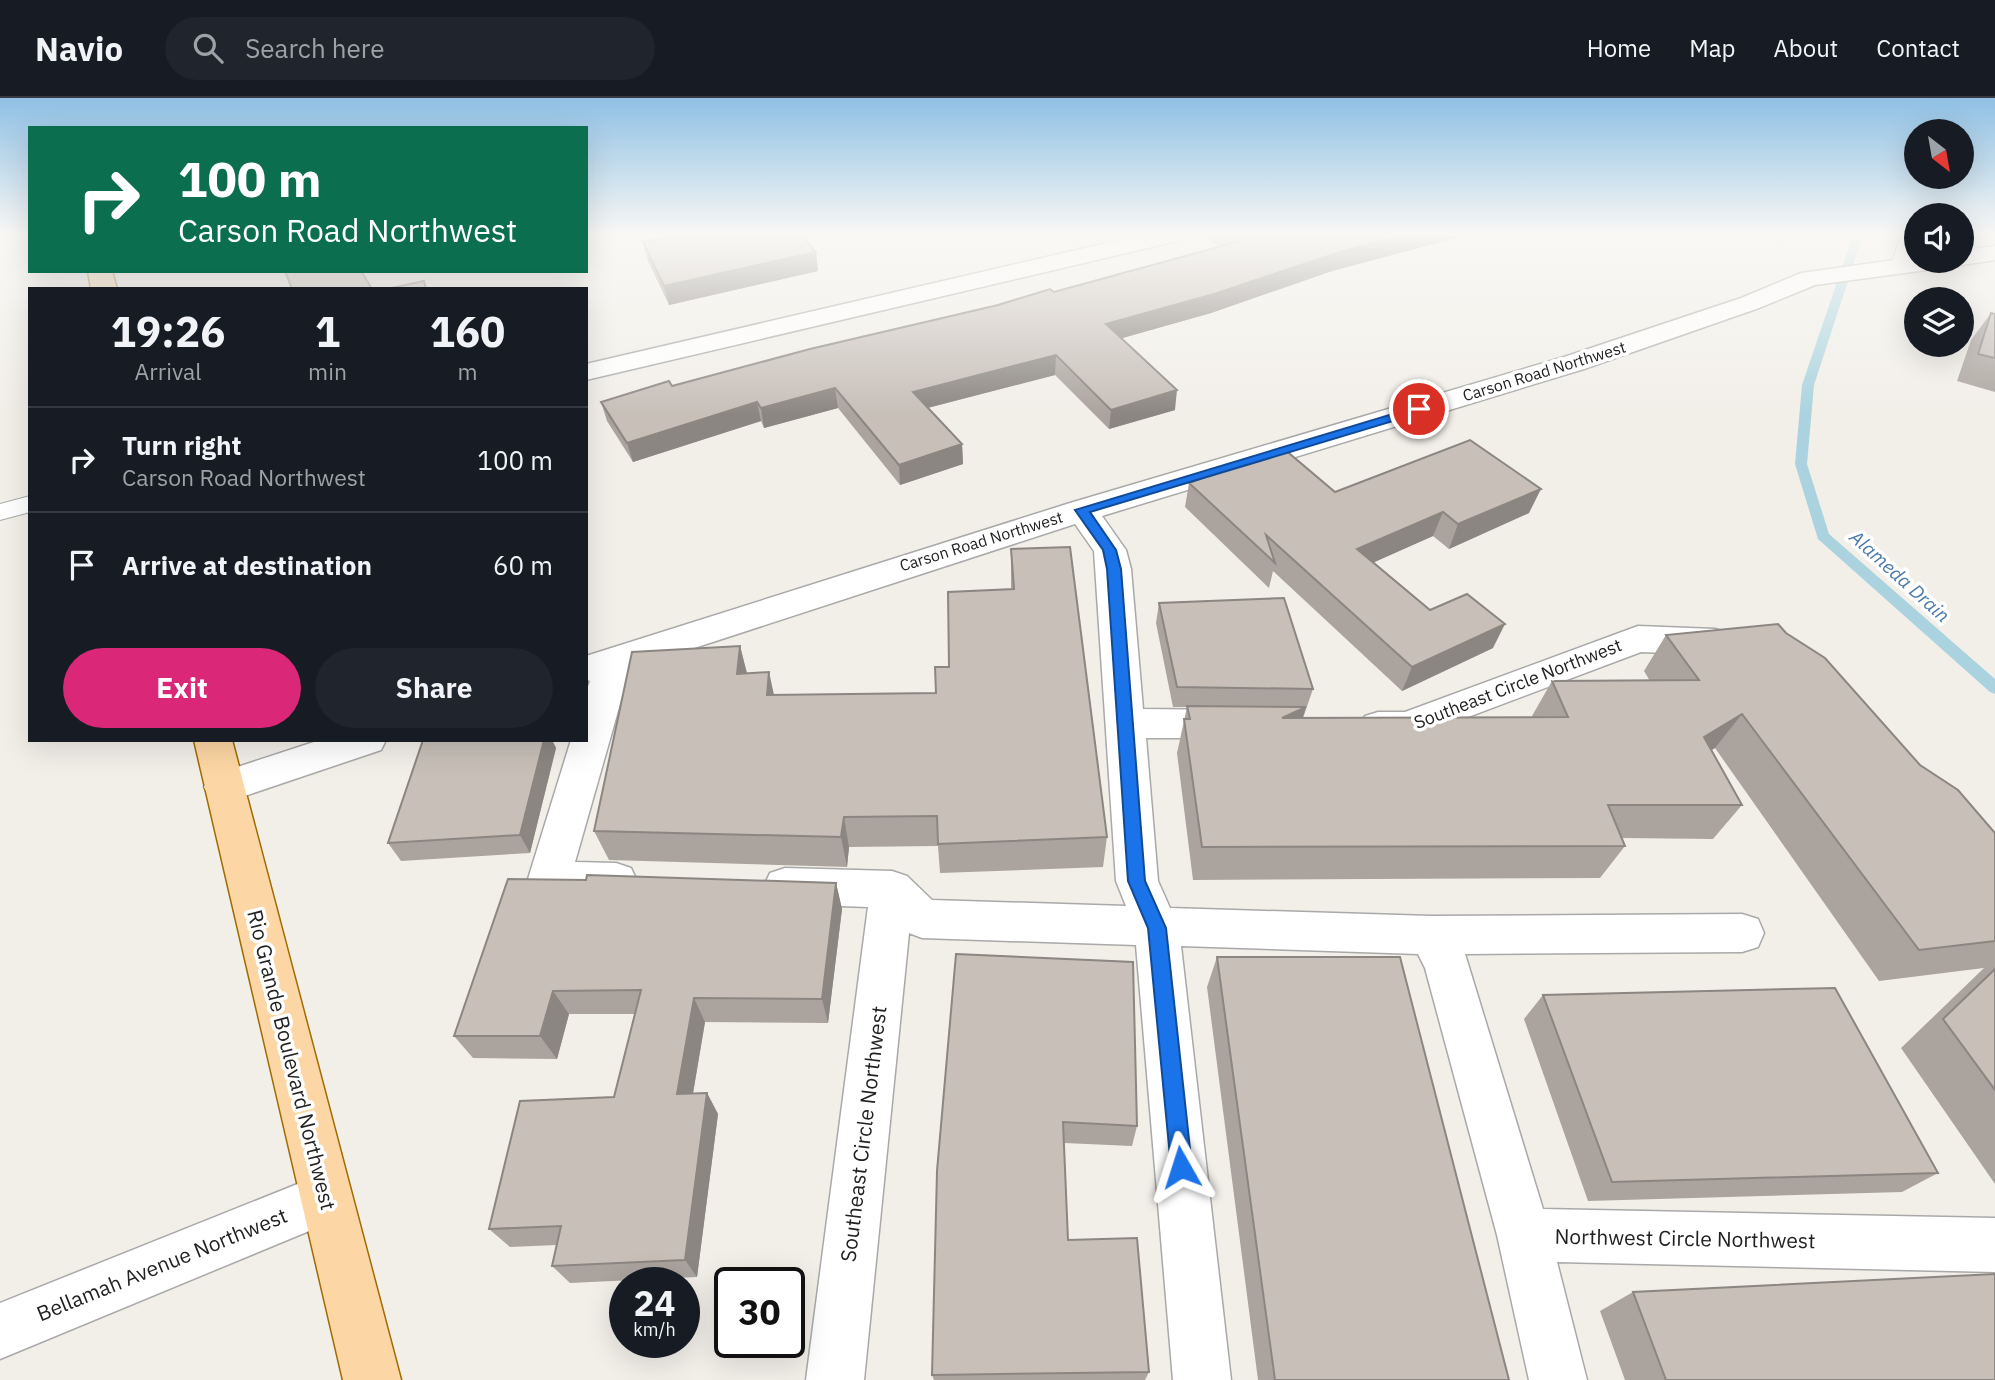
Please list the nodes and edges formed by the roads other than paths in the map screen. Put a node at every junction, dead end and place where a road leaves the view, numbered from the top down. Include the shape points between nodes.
1 (917, 295) edge
2 (1770, 295) edge
3 (588, 372) edge
4 (28, 505) edge
5 (1082, 510) junction
6 (0, 512) edge
7 (1755, 644) edge
8 (600, 665) edge
9 (588, 715) edge
10 (1124, 723) junction
11 (1272, 724) edge
12 (1339, 725) edge
13 (214, 742) edge
14 (362, 742) edge
15 (582, 742) edge
16 (224, 787) junction
17 (659, 882) edge
18 (741, 884) edge
19 (892, 889) junction
20 (1157, 928) junction
21 (1742, 933) dead end
22 (1431, 935) junction
23 (325, 1199) junction
24 (1524, 1235) junction
25 (1995, 1245) edge
26 (0, 1331) edge
27 (372, 1380) edge
28 (835, 1380) edge
29 (1202, 1380) edge
30 (1558, 1380) edge

1 - 3 street
2 - 5 street, Carson Road Northwest via 1574,363
4 - 6 lane
5 - 8 street, Carson Road Northwest
5 - 10 street via 1110,550 1114,569
7 - 12 street, Southeast Circle Northwest via 1638,639 1407,726
8 - 9 street
10 - 11 street
10 - 20 street via 1137,881
13 - 16 main road, Rio Grande Boulevard Northwest
14 - 16 street
15 - 17 street via 549,879
16 - 23 main road, Rio Grande Boulevard Northwest
18 - 19 street
19 - 20 street via 922,919
19 - 28 street, Southeast Circle Northwest
20 - 22 street
20 - 29 street
21 - 22 street
22 - 24 street via 1447,965
23 - 26 street, Bellamah Avenue Northwest
23 - 27 main road, Rio Grande Boulevard Northwest
24 - 25 street, Northwest Circle Northwest
24 - 30 street

